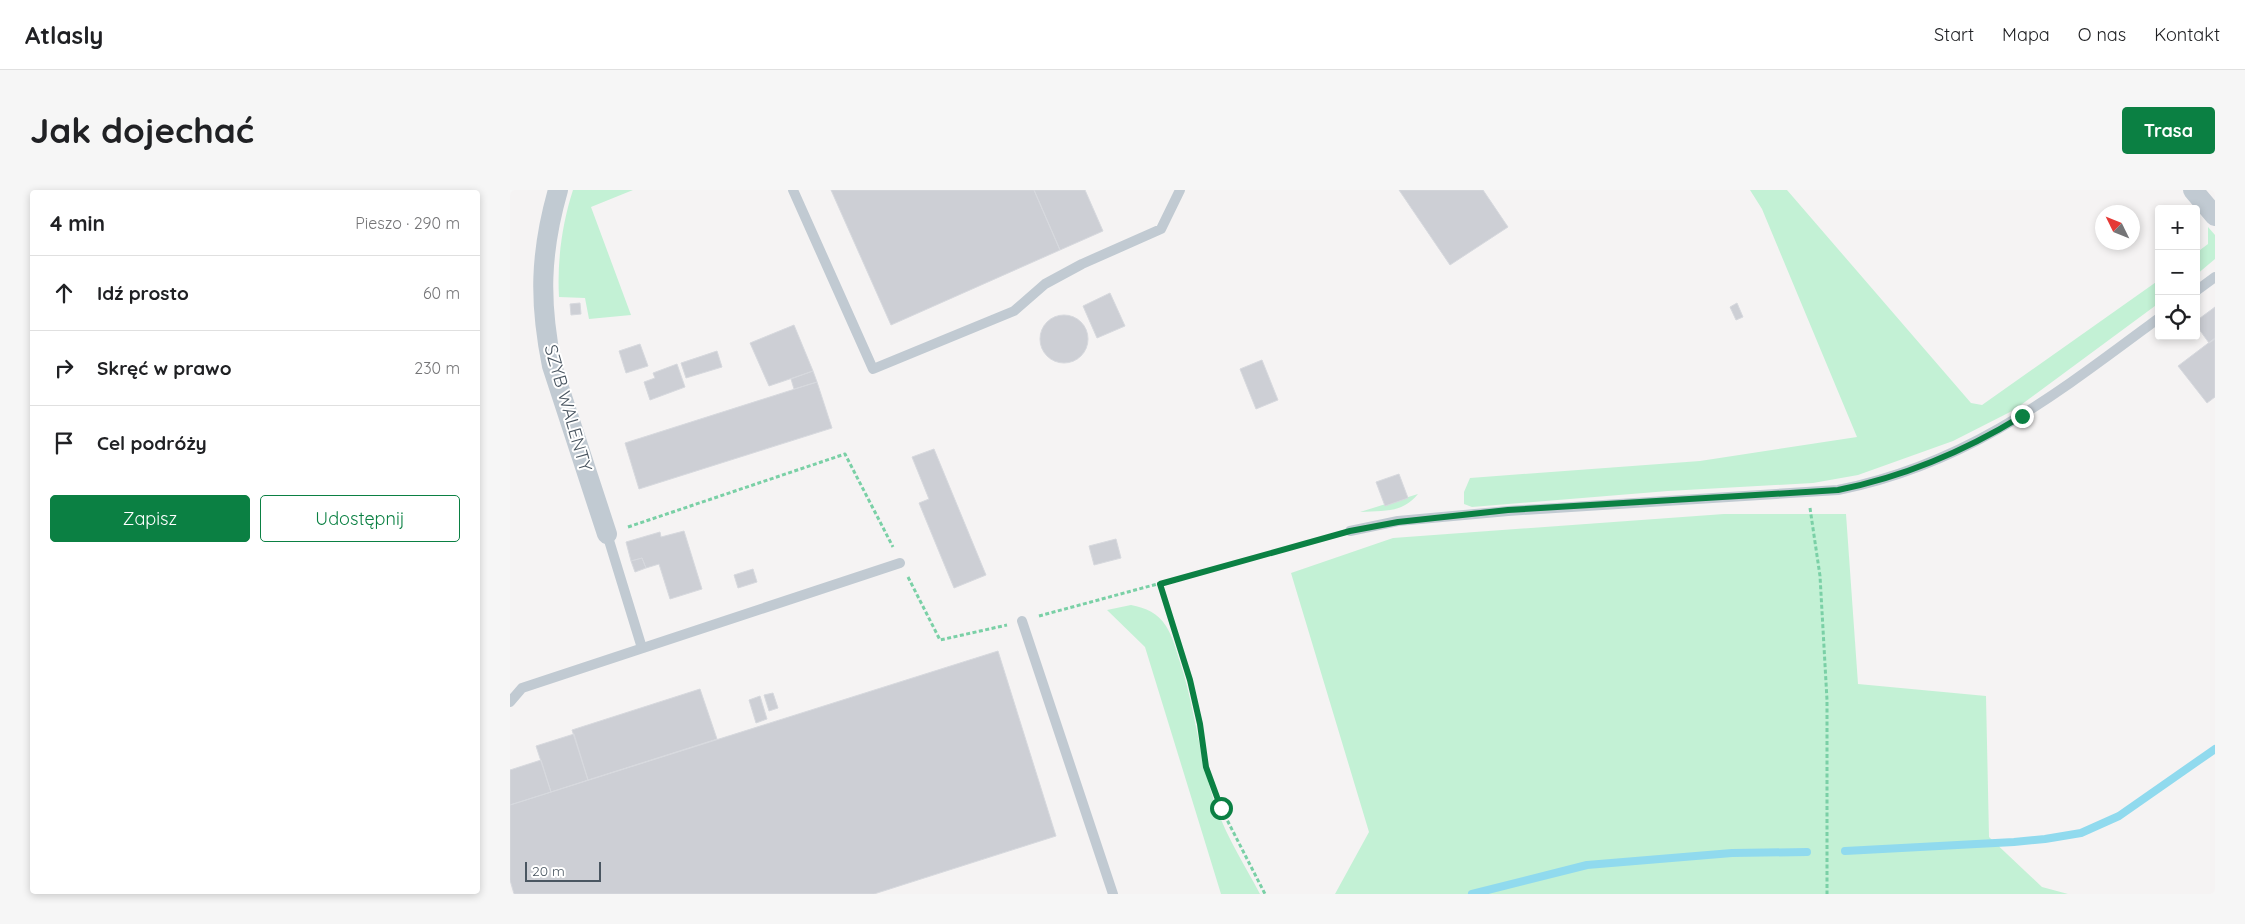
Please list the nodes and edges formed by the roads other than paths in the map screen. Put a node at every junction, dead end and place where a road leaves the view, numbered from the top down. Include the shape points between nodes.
1 (558, 190) edge
2 (793, 190) edge
3 (1180, 190) edge
4 (2193, 190) edge
5 (2215, 216) edge
6 (2215, 277) edge
7 (2200, 288) edge
8 (2155, 321) edge
9 (1350, 531) road end
10 (606, 534) joint
11 (900, 563) dead end
12 (1022, 621) dead end
13 (642, 648) junction
14 (510, 702) edge
15 (1113, 894) edge

1 - 10 street, SZYB WALENTY via 550,218 542,282 547,340 552,366
2 - 3 lane via 873,369 1014,311 1045,284 1161,228
4 - 5 street
6 - 7 lane
8 - 9 lane via 2047,400 1975,443 1867,484 1838,490 1508,510 1398,522
10 - 13 lane
11 - 13 lane
12 - 15 lane
13 - 14 lane via 522,688

